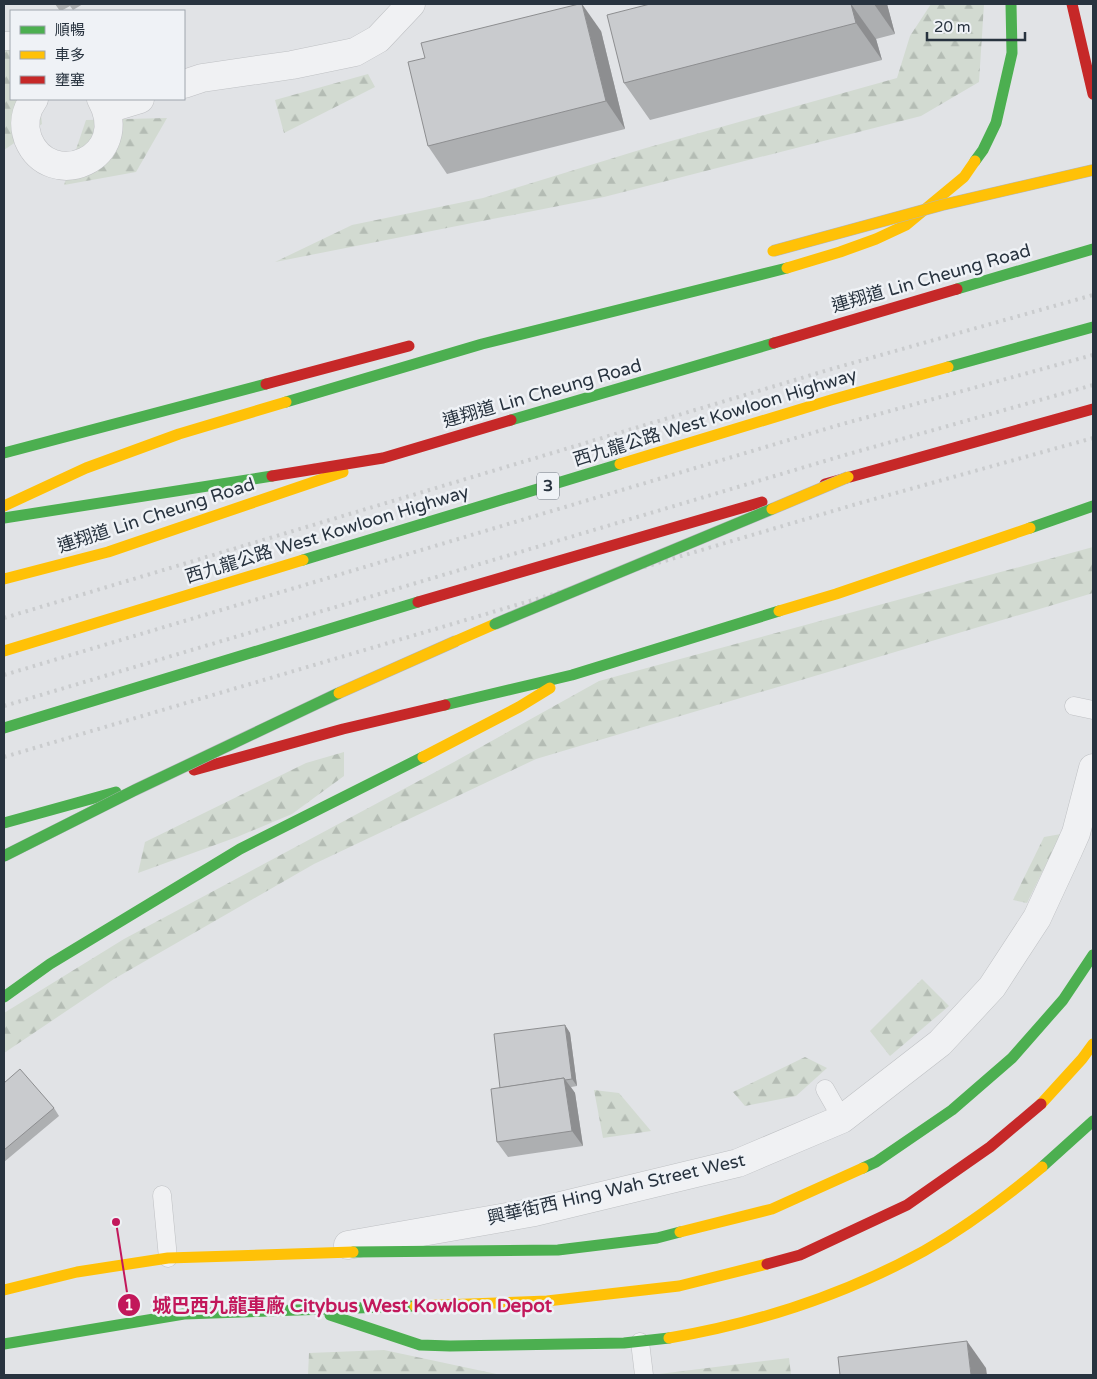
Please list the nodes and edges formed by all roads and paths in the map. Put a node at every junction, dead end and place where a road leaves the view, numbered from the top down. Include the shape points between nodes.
1 (411, 4) edge
2 (1011, 4) edge
3 (1072, 4) edge
4 (185, 84) edge
5 (1093, 94) edge
6 (33, 100) edge
7 (133, 100) edge
8 (104, 104) edge
9 (1093, 170) edge
10 (1093, 249) edge
11 (763, 254) dead end
12 (1093, 326) edge
13 (425, 342) dead end
14 (1093, 409) edge
15 (4, 453) edge
16 (384, 458) junction
17 (848, 477) junction
18 (4, 506) edge
19 (1093, 506) edge
20 (4, 518) edge
21 (4, 579) edge
22 (4, 651) edge
23 (572, 675) junction
24 (1074, 706) dead end
25 (1093, 710) edge
26 (4, 728) edge
27 (1093, 768) edge
28 (4, 823) edge
29 (4, 856) edge
30 (1093, 955) edge
31 (4, 997) edge
32 (1093, 1044) edge
33 (825, 1089) dead end
34 (842, 1119) junction
35 (1093, 1121) edge
36 (162, 1195) dead end
37 (302, 1253) junction
38 (168, 1258) junction
39 (4, 1290) edge
40 (314, 1310) junction
41 (640, 1342) junction
42 (4, 1344) edge
43 (644, 1375) edge

1 - 4 street via 378,39 355,52
2 - 18 main road via 1012,53 996,123 983,150 964,177 906,225 803,264 492,342 179,434 86,468
3 - 5 main road
6 - 8 street via 25,119 31,146 52,163 66,166 92,158 102,149 110,123
7 - 8 street
9 - 11 main road, bridge via 942,205
10 - 16 main road, 連翔道 Lin Cheung Road
12 - 22 main road, 西九龍公路 West Kowloon Highway / 3 via 831,400
13 - 15 main road
14 - 17 main road
16 - 20 main road
16 - 21 main road, 連翔道 Lin Cheung Road via 108,552
17 - 26 main road, bridge via 442,595
17 - 29 main road, bridge via 412,659
19 - 23 main road via 836,594
23 - 28 main road via 343,729
23 - 31 main road via 519,707 240,849 50,964
24 - 25 lane
27 - 34 street, 興華街西 Hing Wah Street West via 1076,834 1037,918 992,987 940,1044
30 - 37 main road, 興華街西 Hing Wah Street West via 1063,1000 1012,1058 952,1110 876,1162 772,1209 657,1238 558,1250
32 - 40 main road via 1036,1108 990,1147 907,1205 800,1255 678,1286 547,1301
33 - 34 lane
34 - 37 street, 興華街西 Hing Wah Street West via 738,1164 535,1212
35 - 41 main road via 1042,1169 985,1214 878,1275 822,1299 760,1318
36 - 38 lane
37 - 38 main road, 興華街西 Hing Wah Street West
38 - 39 main road, 興華街西 Hing Wah Street West via 77,1272
40 - 41 main road via 420,1345
40 - 42 main road via 184,1314
41 - 43 lane

